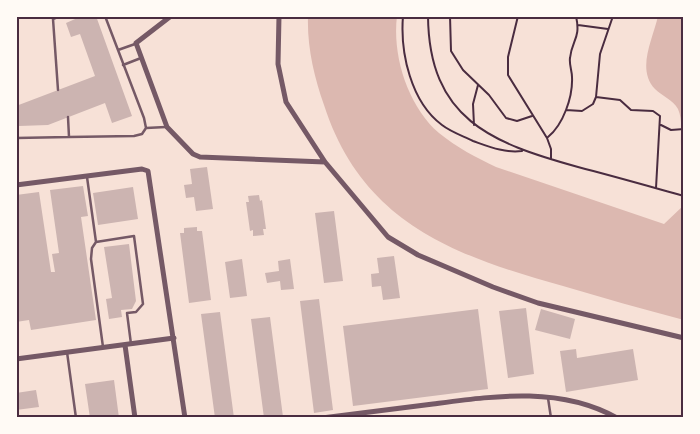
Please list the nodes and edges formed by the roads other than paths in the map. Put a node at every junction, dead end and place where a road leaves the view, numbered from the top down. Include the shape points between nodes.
1 (60, 16) edge
2 (105, 16) edge
3 (171, 16) edge
4 (279, 16) edge
5 (136, 43) junction
6 (118, 50) junction
7 (142, 57) junction
8 (123, 65) junction
9 (58, 90) dead end
10 (68, 117) dead end
11 (167, 127) junction
12 (146, 128) junction
13 (69, 137) junction
14 (16, 138) edge
15 (325, 162) junction
16 (87, 176) junction
17 (16, 185) edge
18 (96, 242) junction
19 (174, 338) junction
20 (684, 338) edge
21 (128, 344) junction
22 (103, 348) junction
23 (67, 352) junction
24 (16, 359) edge
25 (548, 397) junction
26 (76, 418) edge
27 (135, 418) edge
28 (185, 418) edge
29 (322, 418) edge
30 (552, 418) edge
31 (617, 418) edge

1 - 9 lane via 53,19
2 - 6 lane
3 - 5 street
4 - 15 street via 277,56 283,93
5 - 6 lane
5 - 7 street
6 - 8 lane
7 - 8 lane
7 - 11 street
8 - 12 lane
10 - 13 lane
11 - 12 lane
11 - 15 street via 197,156
12 - 13 lane via 142,134 134,136
13 - 14 lane
15 - 20 street via 379,228 418,255 538,304
16 - 17 street
16 - 18 lane
16 - 19 street via 148,171
18 - 21 lane via 134,236 143,304 136,312 127,314
18 - 22 lane via 91,259
19 - 21 street
19 - 28 street
21 - 22 street
21 - 27 street
22 - 23 street
23 - 24 street
23 - 26 lane
25 - 29 street via 484,398
25 - 30 lane
25 - 31 street via 581,403

